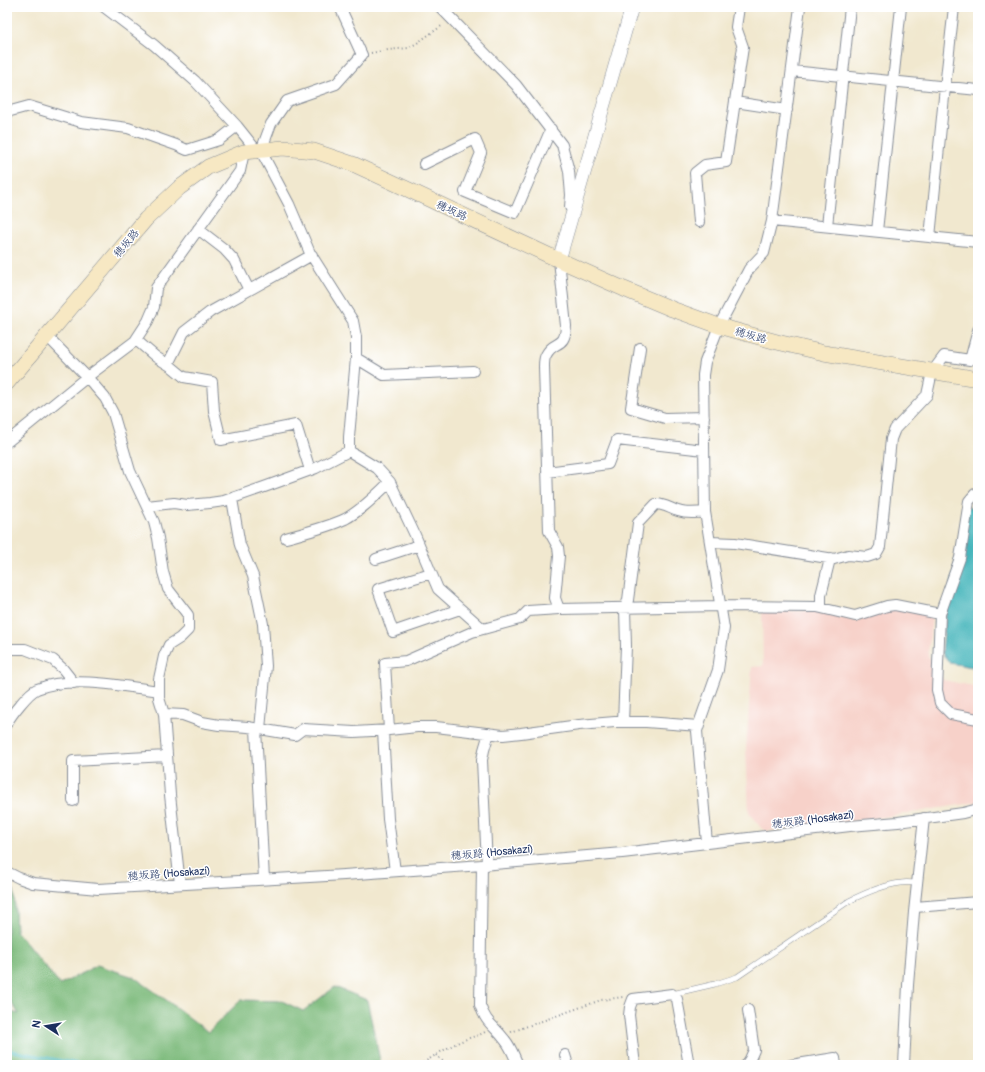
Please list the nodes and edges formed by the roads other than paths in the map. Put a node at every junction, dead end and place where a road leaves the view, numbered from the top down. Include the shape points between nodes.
1 (104, 7) edge
2 (340, 7) edge
3 (440, 7) edge
4 (632, 7) edge
5 (739, 7) edge
6 (792, 7) edge
7 (800, 7) edge
8 (850, 7) edge
9 (901, 7) edge
10 (954, 7) edge
11 (796, 38) junction
12 (792, 72) junction
13 (842, 77) junction
14 (893, 82) junction
15 (945, 87) junction
16 (978, 90) edge
17 (735, 102) junction
18 (787, 110) junction
19 (7, 112) edge
20 (237, 126) junction
21 (551, 129) junction
22 (254, 151) junction
23 (424, 164) dead end
24 (772, 221) junction
25 (699, 222) dead end
26 (827, 226) junction
27 (568, 228) junction
28 (198, 229) junction
29 (877, 231) junction
30 (930, 237) junction
31 (978, 242) edge
32 (312, 255) junction
33 (559, 260) junction
34 (249, 290) junction
35 (718, 326) junction
36 (978, 330) edge
37 (47, 336) junction
38 (136, 340) junction
39 (640, 348) dead end
40 (356, 358) junction
41 (168, 364) junction
42 (474, 371) dead end
43 (932, 372) junction
44 (88, 376) junction
45 (978, 379) edge
46 (7, 383) edge
47 (704, 417) junction
48 (7, 442) edge
49 (704, 450) junction
50 (349, 451) junction
51 (310, 470) junction
52 (547, 472) junction
53 (390, 482) junction
54 (978, 494) edge
55 (232, 499) junction
56 (147, 506) junction
57 (705, 512) junction
58 (286, 538) dead end
59 (710, 542) junction
60 (419, 544) junction
61 (376, 558) dead end
62 (831, 558) junction
63 (431, 573) junction
64 (721, 606) junction
65 (625, 608) junction
66 (821, 608) junction
67 (460, 609) junction
68 (559, 609) junction
69 (940, 614) junction
70 (483, 629) junction
71 (7, 649) edge
72 (74, 683) junction
73 (159, 691) junction
74 (164, 714) junction
75 (978, 719) edge
76 (623, 722) junction
77 (7, 723) edge
78 (699, 726) junction
79 (258, 729) junction
80 (386, 730) junction
81 (489, 733) junction
82 (167, 756) junction
83 (73, 801) dead end
84 (978, 809) edge
85 (924, 818) junction
86 (707, 843) junction
87 (484, 865) junction
88 (395, 871) junction
89 (7, 872) edge
90 (264, 879) junction
91 (917, 883) junction
92 (180, 884) junction
93 (978, 902) edge
94 (915, 907) junction
95 (672, 994) junction
96 (748, 1010) dead end
97 (518, 1065) edge
98 (635, 1065) edge
99 (689, 1065) edge
100 (746, 1065) edge
101 (791, 1065) edge
102 (836, 1065) edge
103 (904, 1065) edge

1 - 20 street via 154,45 195,81
2 - 22 street via 362,55 336,84 287,101
3 - 21 street via 516,85
4 - 27 street
5 - 17 street via 736,27 743,47
6 - 11 street
7 - 11 street
8 - 13 street
9 - 14 street
10 - 15 street
11 - 12 street
12 - 13 street
12 - 18 street
13 - 14 street
13 - 26 street
14 - 15 street
14 - 29 street
15 - 16 street
15 - 30 street
17 - 18 street
17 - 25 street via 726,162 705,165 695,173
18 - 24 street
19 - 20 street via 29,106 81,122 128,128 187,150 219,140
20 - 22 street
21 - 23 street via 514,213 465,192 481,153 475,139
21 - 27 street via 562,145 569,172 571,195
22 - 28 street
22 - 32 street via 289,204
22 - 33 main road, 穂坂路 via 283,148 314,151 353,164
22 - 37 main road, 穂坂路 via 208,167 179,188 146,219
24 - 26 street
24 - 35 street via 764,253 749,269
26 - 29 street
27 - 33 street
28 - 34 street via 234,260
28 - 38 street via 156,288 154,306
29 - 30 street
30 - 31 street
32 - 34 street
32 - 40 street via 353,321
33 - 35 main road, 穂坂路
33 - 52 street via 566,335 562,342 551,347 545,356
34 - 41 street via 210,312 184,332
35 - 43 main road, 穂坂路 via 824,353
35 - 47 street via 703,375
36 - 43 street via 970,360 944,356
37 - 44 street
37 - 46 main road, 穂坂路
38 - 41 street
38 - 44 street
39 - 47 street via 631,408 666,418
40 - 42 street via 384,375
40 - 50 street
41 - 51 street via 184,377 212,382 214,412 221,440 296,425
43 - 45 main road, 穂坂路
43 - 62 street via 927,395 895,429 891,439 880,547 876,554 867,557 848,555
44 - 48 street
44 - 56 street via 113,413 130,471
47 - 49 street
49 - 52 street via 617,440 608,464
49 - 57 street
50 - 51 street
50 - 53 street via 377,468
51 - 55 street
52 - 68 street via 549,531 558,547 559,556 555,598
53 - 58 street via 344,519
53 - 60 street
54 - 69 street via 969,501 960,558
55 - 56 street via 210,503
55 - 79 street via 240,545 253,576 263,624 266,666
56 - 73 street via 154,522 168,589 188,615 188,630 169,646 164,656
57 - 59 street
57 - 65 street via 688,513 656,504 638,523
59 - 62 street via 735,543
59 - 64 street
60 - 61 street
60 - 63 street
62 - 66 street via 821,595
63 - 67 street via 438,589
63 - 67 street via 378,589 393,632
64 - 65 street
64 - 66 street
64 - 78 street via 724,628 718,670
65 - 68 street
65 - 76 street
66 - 69 street via 855,616 895,605
67 - 70 street
68 - 70 street via 528,611 520,619
69 - 75 street via 937,690 940,703 951,714
70 - 80 street via 406,661 385,663
71 - 72 street via 25,649 53,660 64,669
72 - 73 street via 92,682
72 - 77 street via 58,683 36,689
73 - 74 street
74 - 79 street via 183,715 219,725
74 - 82 street
76 - 78 street
76 - 81 street via 578,725 521,734
78 - 86 street via 697,731
79 - 80 street via 295,735 303,729 354,732
79 - 90 street
80 - 81 street via 417,726
80 - 88 street via 388,819
81 - 87 street via 482,760
82 - 83 street via 73,761
82 - 92 street
84 - 85 street, 穂坂路 (Hosakazi)
85 - 86 street, 穂坂路 (Hosakazi)
85 - 91 street
86 - 87 street, 穂坂路 (Hosakazi)
87 - 88 street, 穂坂路 (Hosakazi)
87 - 97 street via 480,1005 483,1015 505,1039
88 - 90 street, 穂坂路 (Hosakazi)
89 - 92 street, 穂坂路 (Hosakazi) via 33,883 98,889
90 - 92 street, 穂坂路 (Hosakazi)
91 - 94 street
91 - 95 lane via 901,883 866,893 849,901 737,977
93 - 94 street
94 - 103 street
95 - 98 street via 633,999 629,1015
95 - 99 street via 677,999
96 - 100 street via 754,1050
101 - 102 street via 835,1058

